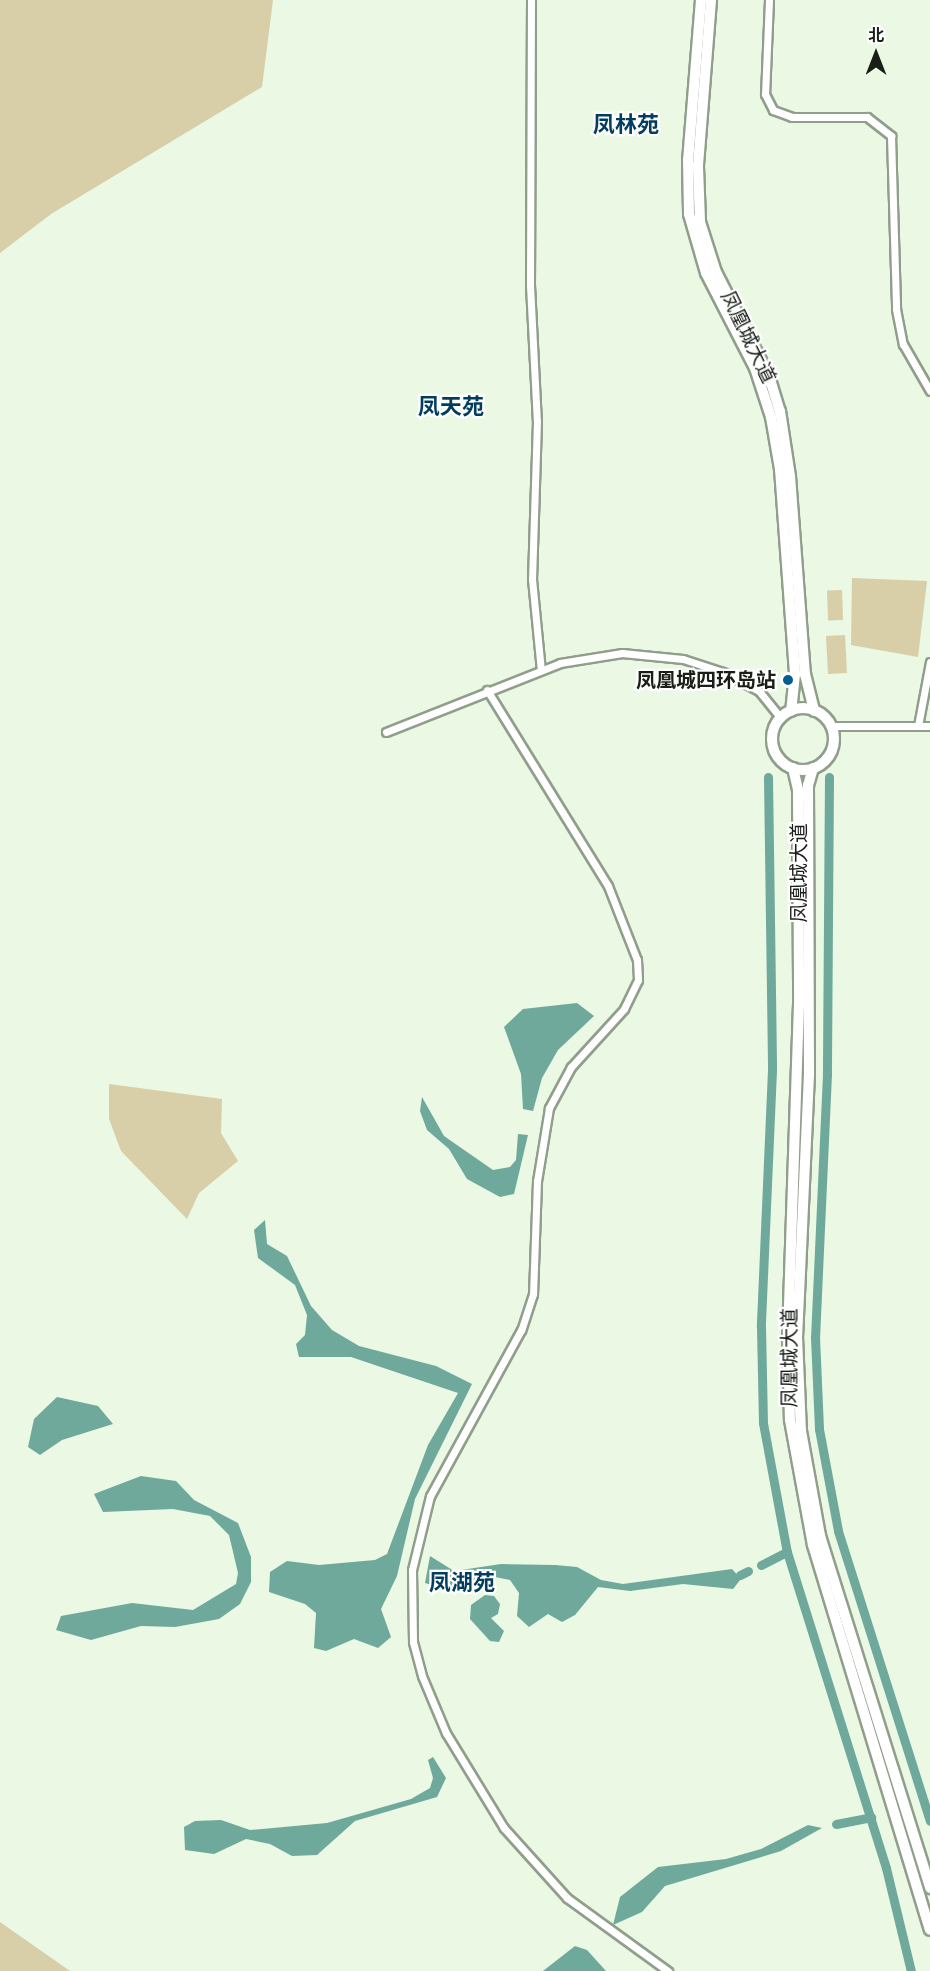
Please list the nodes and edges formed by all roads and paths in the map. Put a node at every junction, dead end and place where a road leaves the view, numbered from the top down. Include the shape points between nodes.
1 (531, 0) edge
2 (701, 0) edge
3 (711, 0) edge
4 (769, 0) edge
5 (930, 391) edge
6 (930, 662) edge
7 (541, 670) junction
8 (487, 690) junction
9 (791, 711) junction
10 (814, 711) junction
11 (781, 718) junction
12 (831, 726) junction
13 (918, 726) junction
14 (930, 726) edge
15 (386, 732) dead end
16 (793, 768) junction
17 (813, 768) junction
18 (930, 1888) edge
19 (930, 1930) edge
20 (668, 1971) edge

1 - 7 street via 530,285 537,421 532,579
2 - 9 main road, 凤凰城大道 via 688,160 689,214 706,273 755,368 771,417 780,469 795,674
3 - 10 main road, 凤凰城大道 via 698,167 700,222 716,272 769,375 780,411 790,476 805,674
4 - 5 street via 765,94 773,110 792,117 867,117 891,136 896,309 903,344
6 - 13 street
7 - 8 street
7 - 11 street via 601,654 683,659 723,672 759,691
8 - 15 street
8 - 20 street via 608,886 637,960 638,980 612,1026 564,1076 549,1108 539,1162 533,1294 520,1330 430,1496 412,1570 414,1642 422,1676 446,1733 504,1828 585,1913
9 - 10 main road
9 - 11 main road
10 - 12 main road
11 - 16 main road via 773,747
12 - 13 street
12 - 17 main road via 834,746 823,763
13 - 14 street
16 - 17 main road
16 - 19 main road, 凤凰城大道 via 798,790 799,1014 788,1328 790,1420 813,1545
17 - 18 main road, 凤凰城大道 via 808,785 809,1074 797,1336 801,1431 820,1536

